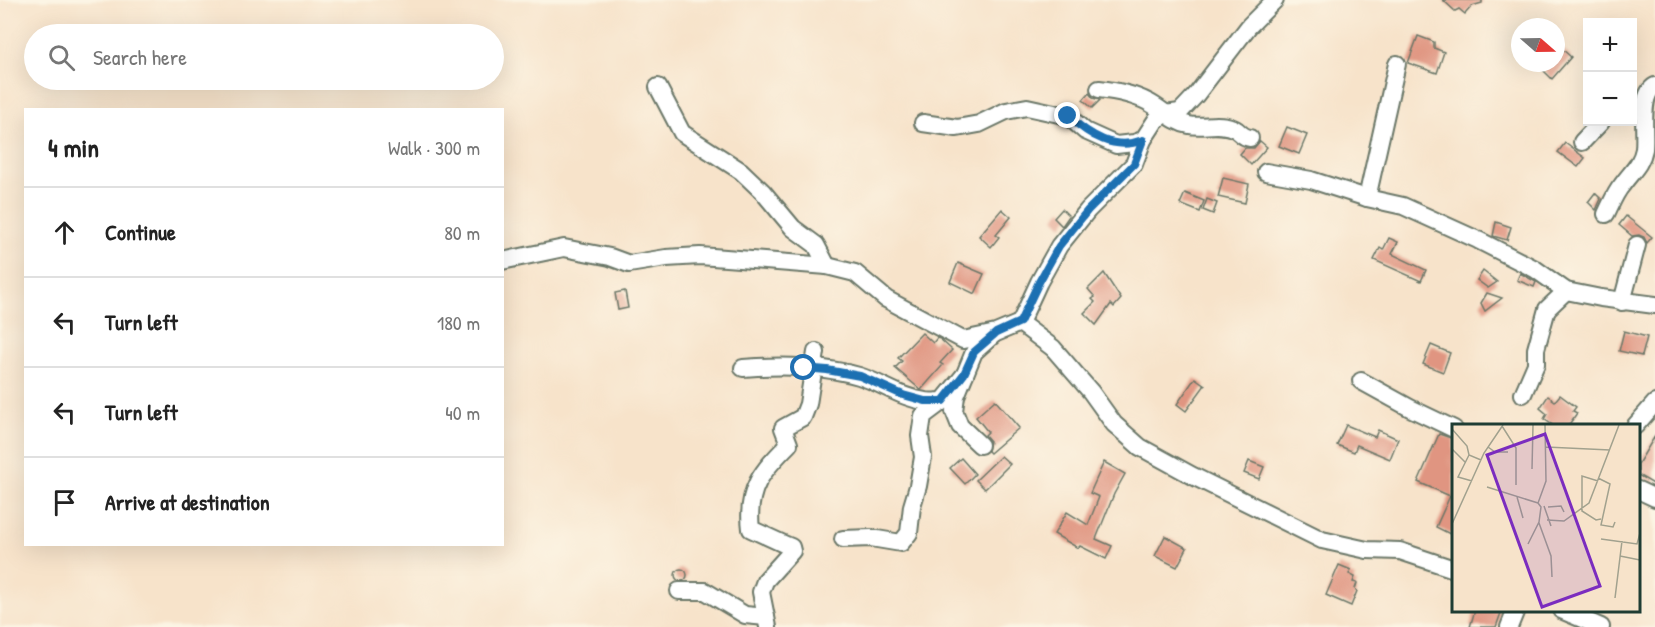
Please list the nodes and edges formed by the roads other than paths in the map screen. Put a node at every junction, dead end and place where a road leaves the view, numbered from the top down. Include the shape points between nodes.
1 (1275, 0) edge
2 (1397, 64) dead end
3 (658, 87) dead end
4 (1099, 89) dead end
5 (1644, 96) edge
6 (1165, 114) junction
7 (923, 123) dead end
8 (1597, 126) edge
9 (1250, 138) dead end
10 (1143, 140) junction
11 (1582, 142) dead end
12 (1266, 172) dead end
13 (1367, 198) junction
14 (1606, 214) dead end
15 (1638, 245) dead end
16 (504, 261) edge
17 (827, 266) junction
18 (1566, 291) junction
19 (1622, 302) junction
20 (1655, 305) edge
21 (1020, 322) junction
22 (996, 333) junction
23 (814, 360) junction
24 (743, 368) dead end
25 (964, 374) junction
26 (1361, 381) dead end
27 (1523, 394) dead end
28 (943, 401) junction
29 (1655, 404) edge
30 (1637, 424) edge
31 (1452, 428) edge
32 (980, 445) dead end
33 (1640, 491) edge
34 (1655, 498) edge
35 (843, 539) dead end
36 (1452, 568) edge
37 (679, 591) dead end
38 (1515, 612) edge
39 (1566, 612) edge
40 (767, 622) edge
41 (1509, 627) edge
42 (1601, 627) edge

1 - 6 street via 1188,104 1180,112
2 - 13 street
3 - 17 street via 682,133 741,171 792,228 816,244
4 - 6 street via 1150,102
5 - 14 street via 1646,130 1642,159 1622,184
6 - 9 street via 1188,125 1235,129
6 - 10 street
7 - 10 street via 957,128 1027,107 1068,116 1085,131 1116,145
8 - 11 street
10 - 21 street via 1134,164 1059,246
12 - 13 street via 1311,180
13 - 18 street via 1403,206 1445,225 1535,269
15 - 19 street
16 - 17 street via 564,248 628,264 700,256
17 - 22 street via 855,273 886,299 963,340
18 - 19 street
18 - 27 street via 1547,309 1536,364
19 - 20 street
21 - 22 street
21 - 36 street via 1053,348 1114,424 1140,447 1322,540 1367,550 1400,551
22 - 25 street via 974,352
23 - 24 street
23 - 28 street via 903,395
23 - 40 street via 803,417 783,428 789,444 762,474 750,504 752,529 791,547 792,551 765,581 761,592
25 - 28 street
25 - 32 street via 954,411 960,426
26 - 31 street
28 - 35 street via 923,416 923,457 909,533 901,543
29 - 30 street
33 - 34 street
37 - 40 street via 705,591 745,615
38 - 41 street
39 - 42 street

